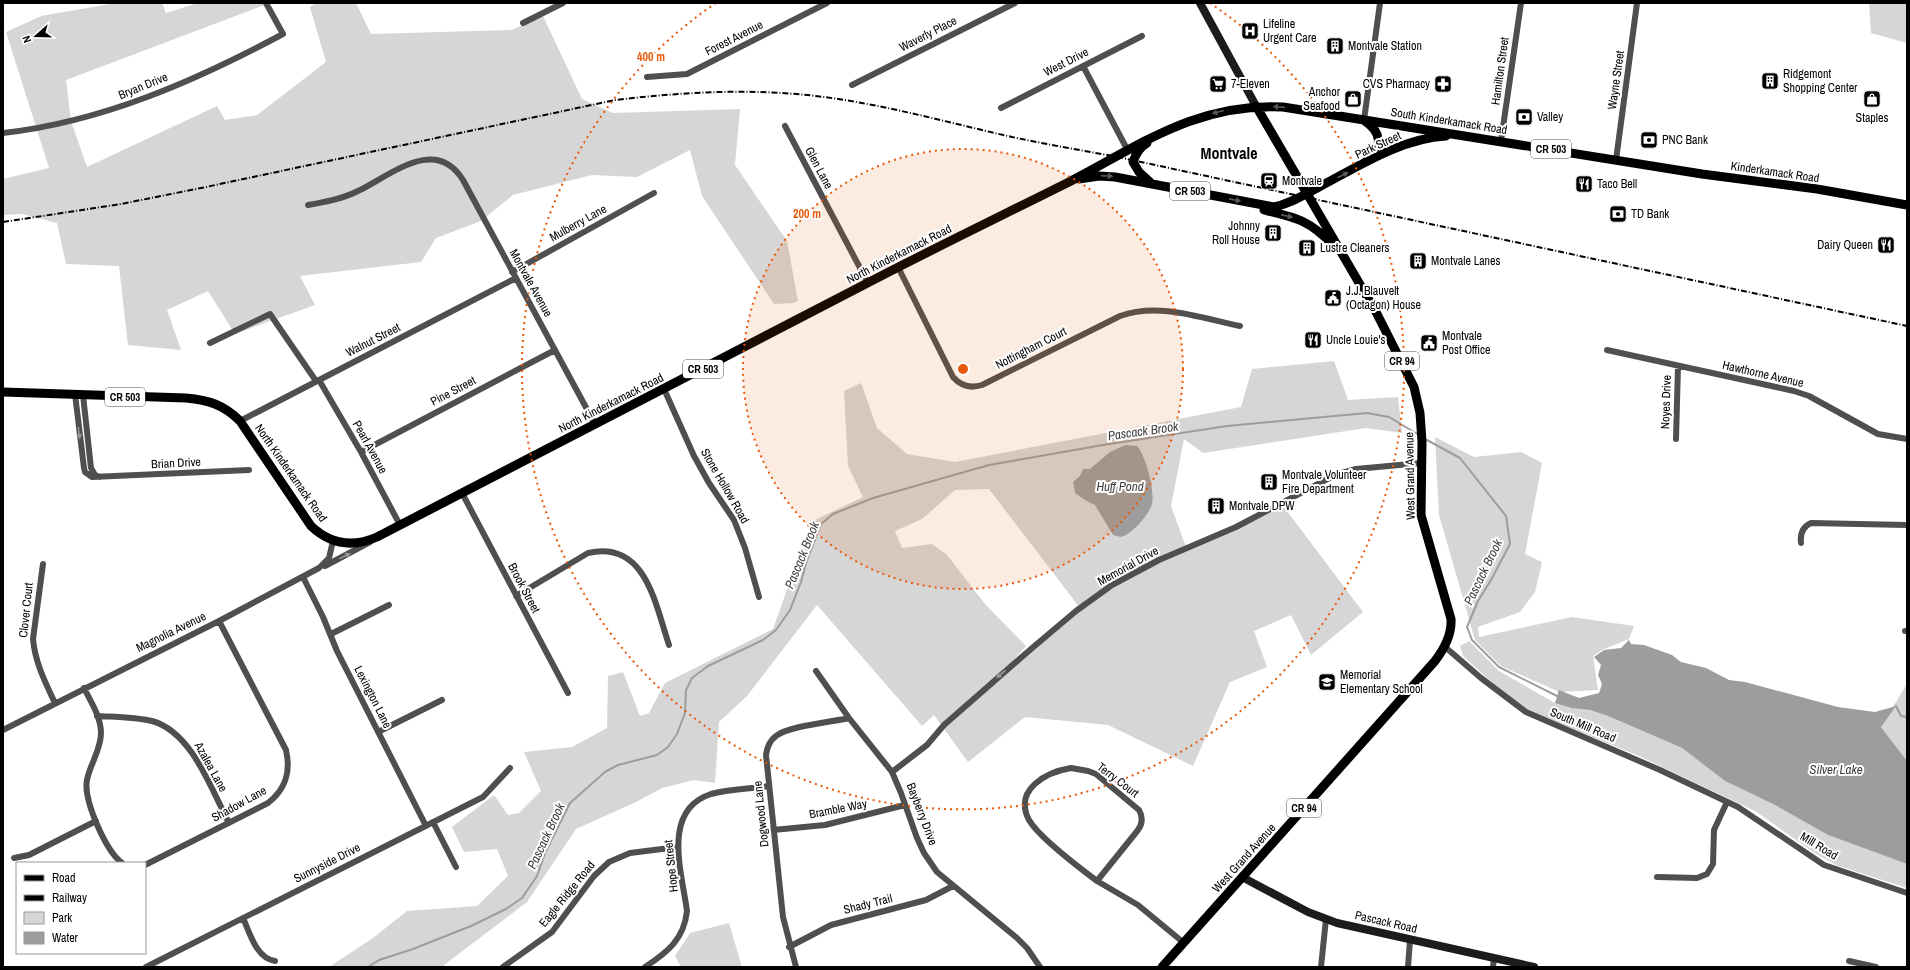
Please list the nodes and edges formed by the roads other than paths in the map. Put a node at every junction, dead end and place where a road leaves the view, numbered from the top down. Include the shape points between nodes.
1 (266, 3) edge
2 (563, 3) edge
3 (827, 3) edge
4 (1015, 3) edge
5 (1200, 3) edge
6 (1380, 3) edge
7 (1521, 3) edge
8 (1637, 3) edge
9 (523, 23) dead end
10 (1142, 36) dead end
11 (1083, 66) junction
12 (647, 77) dead end
13 (852, 85) dead end
14 (1256, 106) junction
15 (1001, 108) dead end
16 (1364, 120) junction
17 (785, 126) dead end
18 (1169, 129) junction
19 (3, 133) edge
20 (1463, 136) junction
21 (1502, 142) junction
22 (1127, 149) junction
23 (1616, 160) junction
24 (1133, 162) junction
25 (1639, 164) joint
26 (1358, 167) junction
27 (1069, 182) junction
28 (1151, 183) junction
29 (654, 193) dead end
30 (1308, 194) junction
31 (1251, 203) junction
32 (308, 205) dead end
33 (1907, 205) edge
34 (1341, 252) junction
35 (898, 267) junction
36 (512, 272) junction
37 (516, 278) junction
38 (868, 283) junction
39 (1240, 326) dead end
40 (210, 343) dead end
41 (555, 350) junction
42 (1607, 350) dead end
43 (1678, 366) junction
44 (318, 380) junction
45 (664, 388) junction
46 (3, 392) edge
47 (79, 395) junction
48 (240, 421) junction
49 (595, 424) junction
50 (1676, 439) dead end
51 (1907, 439) edge
52 (361, 452) junction
53 (1421, 463) junction
54 (249, 470) dead end
55 (462, 493) junction
56 (400, 525) junction
57 (1907, 525) edge
58 (377, 537) junction
59 (334, 541) junction
60 (1801, 543) dead end
61 (43, 564) dead end
62 (311, 572) junction
63 (303, 577) junction
64 (516, 596) junction
65 (759, 597) dead end
66 (389, 605) dead end
67 (219, 621) junction
68 (331, 634) junction
69 (669, 645) dead end
70 (1444, 646) junction
71 (816, 671) dead end
72 (84, 688) junction
73 (568, 693) dead end
74 (442, 700) dead end
75 (55, 703) junction
76 (97, 716) junction
77 (849, 718) junction
78 (3, 730) edge
79 (378, 732) junction
80 (510, 768) dead end
81 (892, 772) junction
82 (769, 786) junction
83 (1727, 802) junction
84 (905, 805) junction
85 (96, 821) junction
86 (433, 822) junction
87 (229, 823) junction
88 (426, 826) junction
89 (773, 830) junction
90 (678, 847) junction
91 (14, 858) dead end
92 (121, 862) edge
93 (146, 865) edge
94 (456, 867) dead end
95 (1242, 877) junction
96 (1657, 877) dead end
97 (1098, 881) junction
98 (953, 886) junction
99 (1907, 893) edge
100 (243, 918) junction
101 (1326, 919) junction
102 (1410, 940) junction
103 (1184, 943) junction
104 (789, 947) junction
105 (274, 961) dead end
106 (1849, 961) dead end
107 (1494, 963) edge
108 (146, 967) edge
109 (503, 967) edge
110 (645, 967) edge
111 (796, 967) edge
112 (1040, 967) edge
113 (1162, 967) edge
114 (1321, 967) edge
115 (1408, 967) edge
116 (1534, 967) edge
117 (1876, 967) edge

1 - 19 street, Bryan Drive via 283,34 213,69 117,108 61,124
2 - 9 street
3 - 12 street, Forest Avenue via 687,74
4 - 13 street, Waverly Place
5 - 14 street, CR 94
6 - 16 street
7 - 21 street, Hamilton Street
8 - 23 street, Wayne Street
10 - 11 street, West Drive
11 - 15 street, West Drive
11 - 22 street
16 -> 14 main road, South Kinderkamack Road / CR 503 via 1283,107
14 -> 18 main road, North Kinderkamack Road / CR 503 via 1224,110
14 - 30 main road, West Grand Avenue / CR 94
16 - 20 main road, South Kinderkamack Road / CR 503
16 - 26 main road via 1374,127 1378,147 1372,156
17 - 38 street, Glen Lane
18 - 22 main road, North Kinderkamack Road / CR 503
18 - 24 main road via 1142,146
20 - 21 main road, South Kinderkamack Road / CR 503
20 - 26 main road, Park Street / CR 503 via 1443,136 1398,146
21 - 23 main road, South Kinderkamack Road / CR 503
22 - 24 main road
22 - 27 main road, North Kinderkamack Road / CR 503
23 - 25 main road, South Kinderkamack Road / CR 503
24 - 28 main road
25 - 33 main road, Kinderkamack Road / CR 503 via 1817,189
30 -> 26 main road, Park Street / CR 503
27 -> 28 main road, CR 503 via 1099,176
27 - 35 main road, North Kinderkamack Road / CR 503
28 -> 31 main road, CR 503
29 - 36 street, Mulberry Lane
30 - 31 main road, CR 503 via 1274,207
30 - 34 main road, West Grand Avenue / CR 94
31 -> 34 main road via 1261,209 1299,218
32 - 36 street, Montvale Avenue via 341,198 417,161 438,161 451,167 460,176
34 - 53 main road, West Grand Avenue / CR 94 via 1376,312 1414,386 1420,413
35 - 38 main road, North Kinderkamack Road / CR 503
35 - 39 street, Nottingham Court via 953,377 969,387 982,385 1131,312 1166,310
36 - 37 street, Montvale Avenue
37 - 41 street, Montvale Avenue
37 - 44 street, Walnut Street
38 - 45 main road, North Kinderkamack Road / CR 503
40 - 44 street, Pearl Avenue via 270,314
41 - 49 street, Montvale Avenue
41 - 52 street, Pine Street
42 - 43 street, Hawthorne Avenue
43 - 50 street, Noyes Drive
43 - 51 street, Hawthorne Avenue via 1794,391 1809,396 1872,431
44 - 48 street, Walnut Street
44 - 52 street, Pearl Avenue
45 - 49 main road, North Kinderkamack Road / CR 503
45 - 65 street, Stone Hollow Road via 694,456 740,535
46 - 47 main road, North Kinderkamack Road / CR 503
47 - 48 main road, North Kinderkamack Road / CR 503 via 207,400 224,407
47 - 54 street, Brian Drive via 91,468 95,475 105,478
48 - 59 main road, North Kinderkamack Road / CR 503 via 311,526
49 - 55 main road, North Kinderkamack Road / CR 503
52 - 56 street, Pearl Avenue
53 - 70 main road, West Grand Avenue / CR 94 via 1420,515 1451,619 1450,634
53 -> 81 street, Memorial Drive via 1356,469 1334,475 1236,527 1159,560 1118,582 1076,611 944,724 927,745
55 - 56 main road, North Kinderkamack Road / CR 503
55 - 64 street, Brook Street
56 - 58 main road, North Kinderkamack Road / CR 503
57 - 60 street via 1811,523 1805,526 1800,534
58 - 59 main road, North Kinderkamack Road / CR 503 via 360,542
62 -> 58 street via 350,554
59 - 62 street, Magnolia Avenue via 329,558
61 - 75 street, Clover Court via 33,643 40,672
62 - 63 street, Magnolia Avenue
63 - 67 street, Magnolia Avenue
63 - 68 street, Lexington Lane
64 - 69 street via 588,553 615,552 625,556 640,570
64 - 73 street, Brook Street
66 - 68 street
67 - 72 street, Magnolia Avenue
67 - 87 street, Shadow Lane via 286,750 288,767 285,783 275,798
68 - 79 street, Lexington Lane
70 - 83 street, South Mill Road via 1512,704 1526,712
70 - 95 main road, West Grand Avenue / CR 94 via 1435,661
71 - 77 street, Bayberry Drive
72 - 75 street, Magnolia Avenue
72 - 76 street
74 - 79 street
75 - 78 street, Magnolia Avenue
76 - 85 street via 101,734 100,744 86,791
76 - 87 street, Azalea Lane via 150,721 178,735 191,750
77 - 81 street, Bayberry Drive
77 - 82 street, Dogwood Lane via 786,730 774,737 766,755
79 - 88 street, Lexington Lane
80 - 86 street, Sunnyside Drive via 483,797
81 - 84 street, Bayberry Drive
82 - 89 street, Dogwood Lane
82 - 90 street, Hope Street via 718,793 698,801 683,818 678,832
83 - 96 street via 1714,830 1712,864 1707,874 1697,878
83 - 99 street, Mill Road via 1754,816 1824,865
84 - 89 street, Bramble Way via 825,825
84 - 98 street, Bayberry Drive via 924,853 938,872
85 - 91 street via 29,855
85 - 92 street
86 - 88 street, Sunnyside Drive
86 - 94 street
87 - 93 street, Shadow Lane
88 - 100 street, Sunnyside Drive
89 - 104 street, Dogwood Lane
90 - 109 street, Eagle Ridge Road via 630,853 609,862 594,876 552,932
90 - 110 street, Hope Street via 687,911 683,930 673,947
95 - 101 street, Pascack Road
95 - 103 main road, West Grand Avenue / CR 94
97 - 97 street, Terry Court via 1070,860 1028,819 1025,804 1027,796 1040,779 1071,768 1088,771 1100,777 1142,815 1141,825
97 - 103 street, Terry Court via 1138,905
98 - 104 street, Shady Trail via 926,900 831,925
98 - 112 street, Bayberry Drive via 1017,938
100 - 105 street via 260,953
100 - 108 street, Sunnyside Drive
101 - 102 street, Pascack Road via 1357,929
101 - 114 street
102 - 107 street, Pascack Road
102 - 115 street
103 - 113 main road, West Grand Avenue / CR 94
104 - 111 street, Dogwood Lane
106 - 117 street
107 - 116 street, Pascack Road

